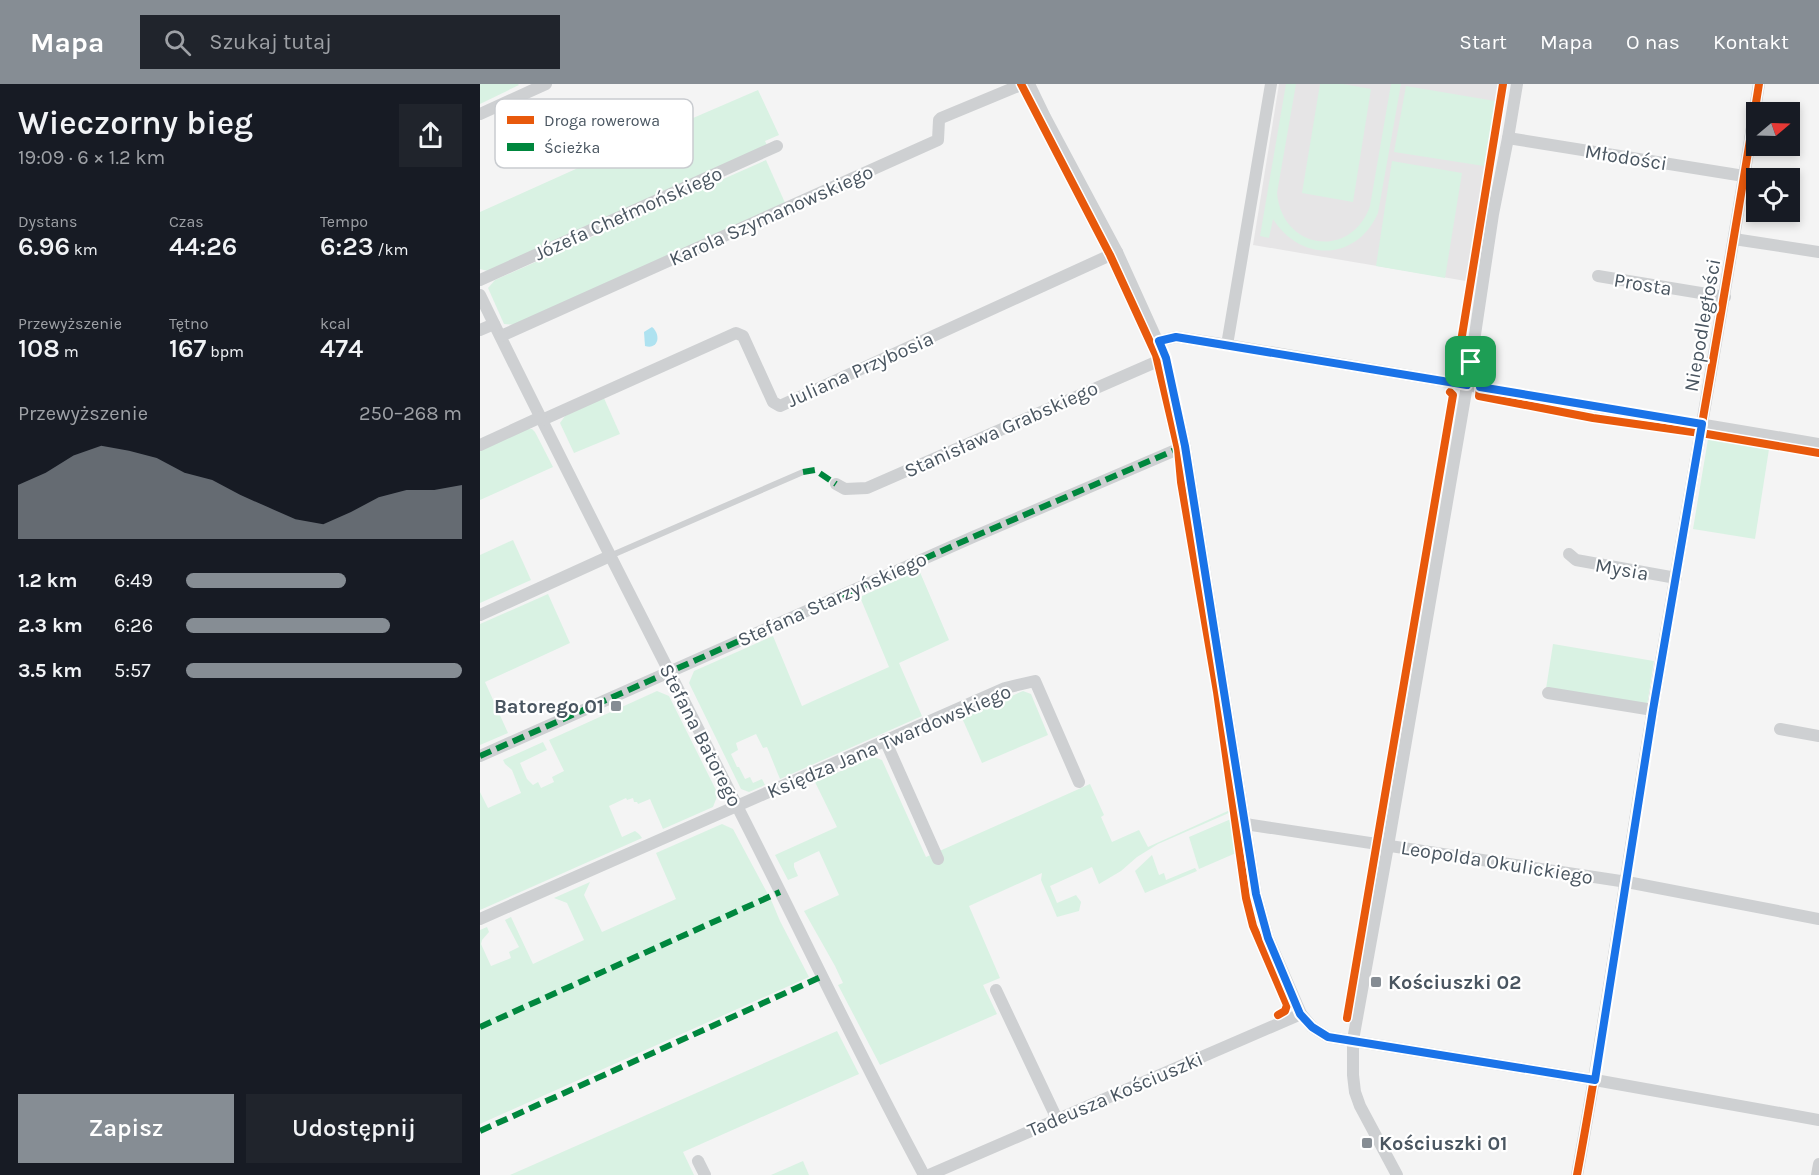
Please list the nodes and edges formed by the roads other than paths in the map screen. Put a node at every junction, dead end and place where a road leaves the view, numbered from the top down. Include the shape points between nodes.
1 (546, 84) edge
2 (1023, 84) edge
3 (1029, 84) edge
4 (1271, 84) edge
5 (1517, 84) edge
6 (1759, 84) edge
7 (513, 99) edge
8 (495, 107) edge
9 (480, 114) edge
10 (1508, 138) junction
11 (777, 146) dead end
12 (1744, 176) junction
13 (1734, 239) junction
14 (1117, 252) junction
15 (1819, 252) edge
16 (1598, 276) dead end
17 (480, 280) edge
18 (480, 295) edge
19 (1725, 297) junction
20 (494, 324) junction
21 (480, 330) edge
22 (501, 336) junction
23 (1159, 341) junction
24 (1227, 345) junction
25 (1166, 358) junction
26 (1467, 385) junction
27 (541, 419) junction
28 (1702, 424) junction
29 (1819, 444) edge
30 (480, 445) edge
31 (1185, 446) junction
32 (802, 472) dead end
33 (836, 484) dead end
34 (1569, 554) dead end
35 (610, 556) junction
36 (1677, 578) junction
37 (480, 615) edge
38 (669, 671) junction
39 (1548, 693) dead end
40 (1653, 710) junction
41 (1780, 729) dead end
42 (1819, 736) edge
43 (885, 740) junction
44 (480, 756) edge
45 (1079, 782) dead end
46 (737, 806) junction
47 (1245, 824) junction
48 (1388, 846) junction
49 (938, 859) dead end
50 (1627, 882) junction
51 (480, 919) edge
52 (1819, 919) edge
53 (996, 990) dead end
54 (1300, 1014) junction
55 (1353, 1040) junction
56 (1595, 1080) junction
57 (1057, 1119) junction
58 (1819, 1120) edge
59 (698, 1161) dead end
60 (1819, 1164) edge
61 (1395, 1172) edge
62 (705, 1175) edge
63 (924, 1175) edge
64 (929, 1175) edge
65 (1577, 1175) edge
66 (1817, 1175) edge

1 - 7 street
2 - 22 street, Karola Szymanowskiego via 941,118 938,140
3 - 14 street
4 - 24 street
5 - 10 street
6 - 12 street, Niepodległości
8 - 9 street
10 - 12 street, Młodości
10 - 26 street
11 - 17 street, Józefa Chełmońskiego
12 - 13 street, Niepodległości
13 - 15 street
13 - 19 street, Niepodległości
14 - 23 street
14 - 27 street, Juliana Przybosia via 780,406 773,402 743,336 736,333
16 - 19 street, Prosta
18 - 20 street, Stefana Batorego
19 - 28 street, Niepodległości
20 - 21 street
20 - 22 street, Stefana Batorego
22 - 27 street, Stefana Batorego
23 - 24 street via 1176,337
23 - 25 street
24 - 26 street
25 - 31 street
25 - 33 street, Stanisława Grabskiego via 867,488 845,489
26 - 28 street
26 - 48 street
27 - 30 street, Juliana Przybosia
27 - 35 street, Stefana Batorego
28 - 29 street
28 - 36 street, Niepodległości
31 - 38 street, Stefana Starzyńskiego
31 - 47 street
32 - 35 lane
34 - 36 street, Mysia via 1576,560
35 - 37 street
35 - 38 street, Stefana Batorego
36 - 40 street, Niepodległości
38 - 44 street, Stefana Starzyńskiego
38 - 46 street, Stefana Batorego
39 - 40 street
40 - 50 street, Niepodległości
41 - 42 street
43 - 45 street, Księdza Jana Twardowskiego via 1005,688 1035,681
43 - 46 street, Księdza Jana Twardowskiego
43 - 49 street
46 - 51 street, Księdza Jana Twardowskiego
46 - 63 street, Stefana Batorego via 880,1095
47 - 48 street, Leopolda Okulickiego
47 - 54 street via 1260,914
48 - 50 street, Leopolda Okulickiego
48 - 55 street
50 - 52 street, Leopolda Okulickiego
50 - 56 street, Niepodległości
53 - 57 street
54 - 55 street via 1328,1037
54 - 57 street, Tadeusza Kościuszki
55 - 56 street
55 - 61 street via 1358,1099
56 - 58 street
56 - 65 street, Niepodległości
57 - 64 street, Tadeusza Kościuszki
59 - 62 street
60 - 66 street

